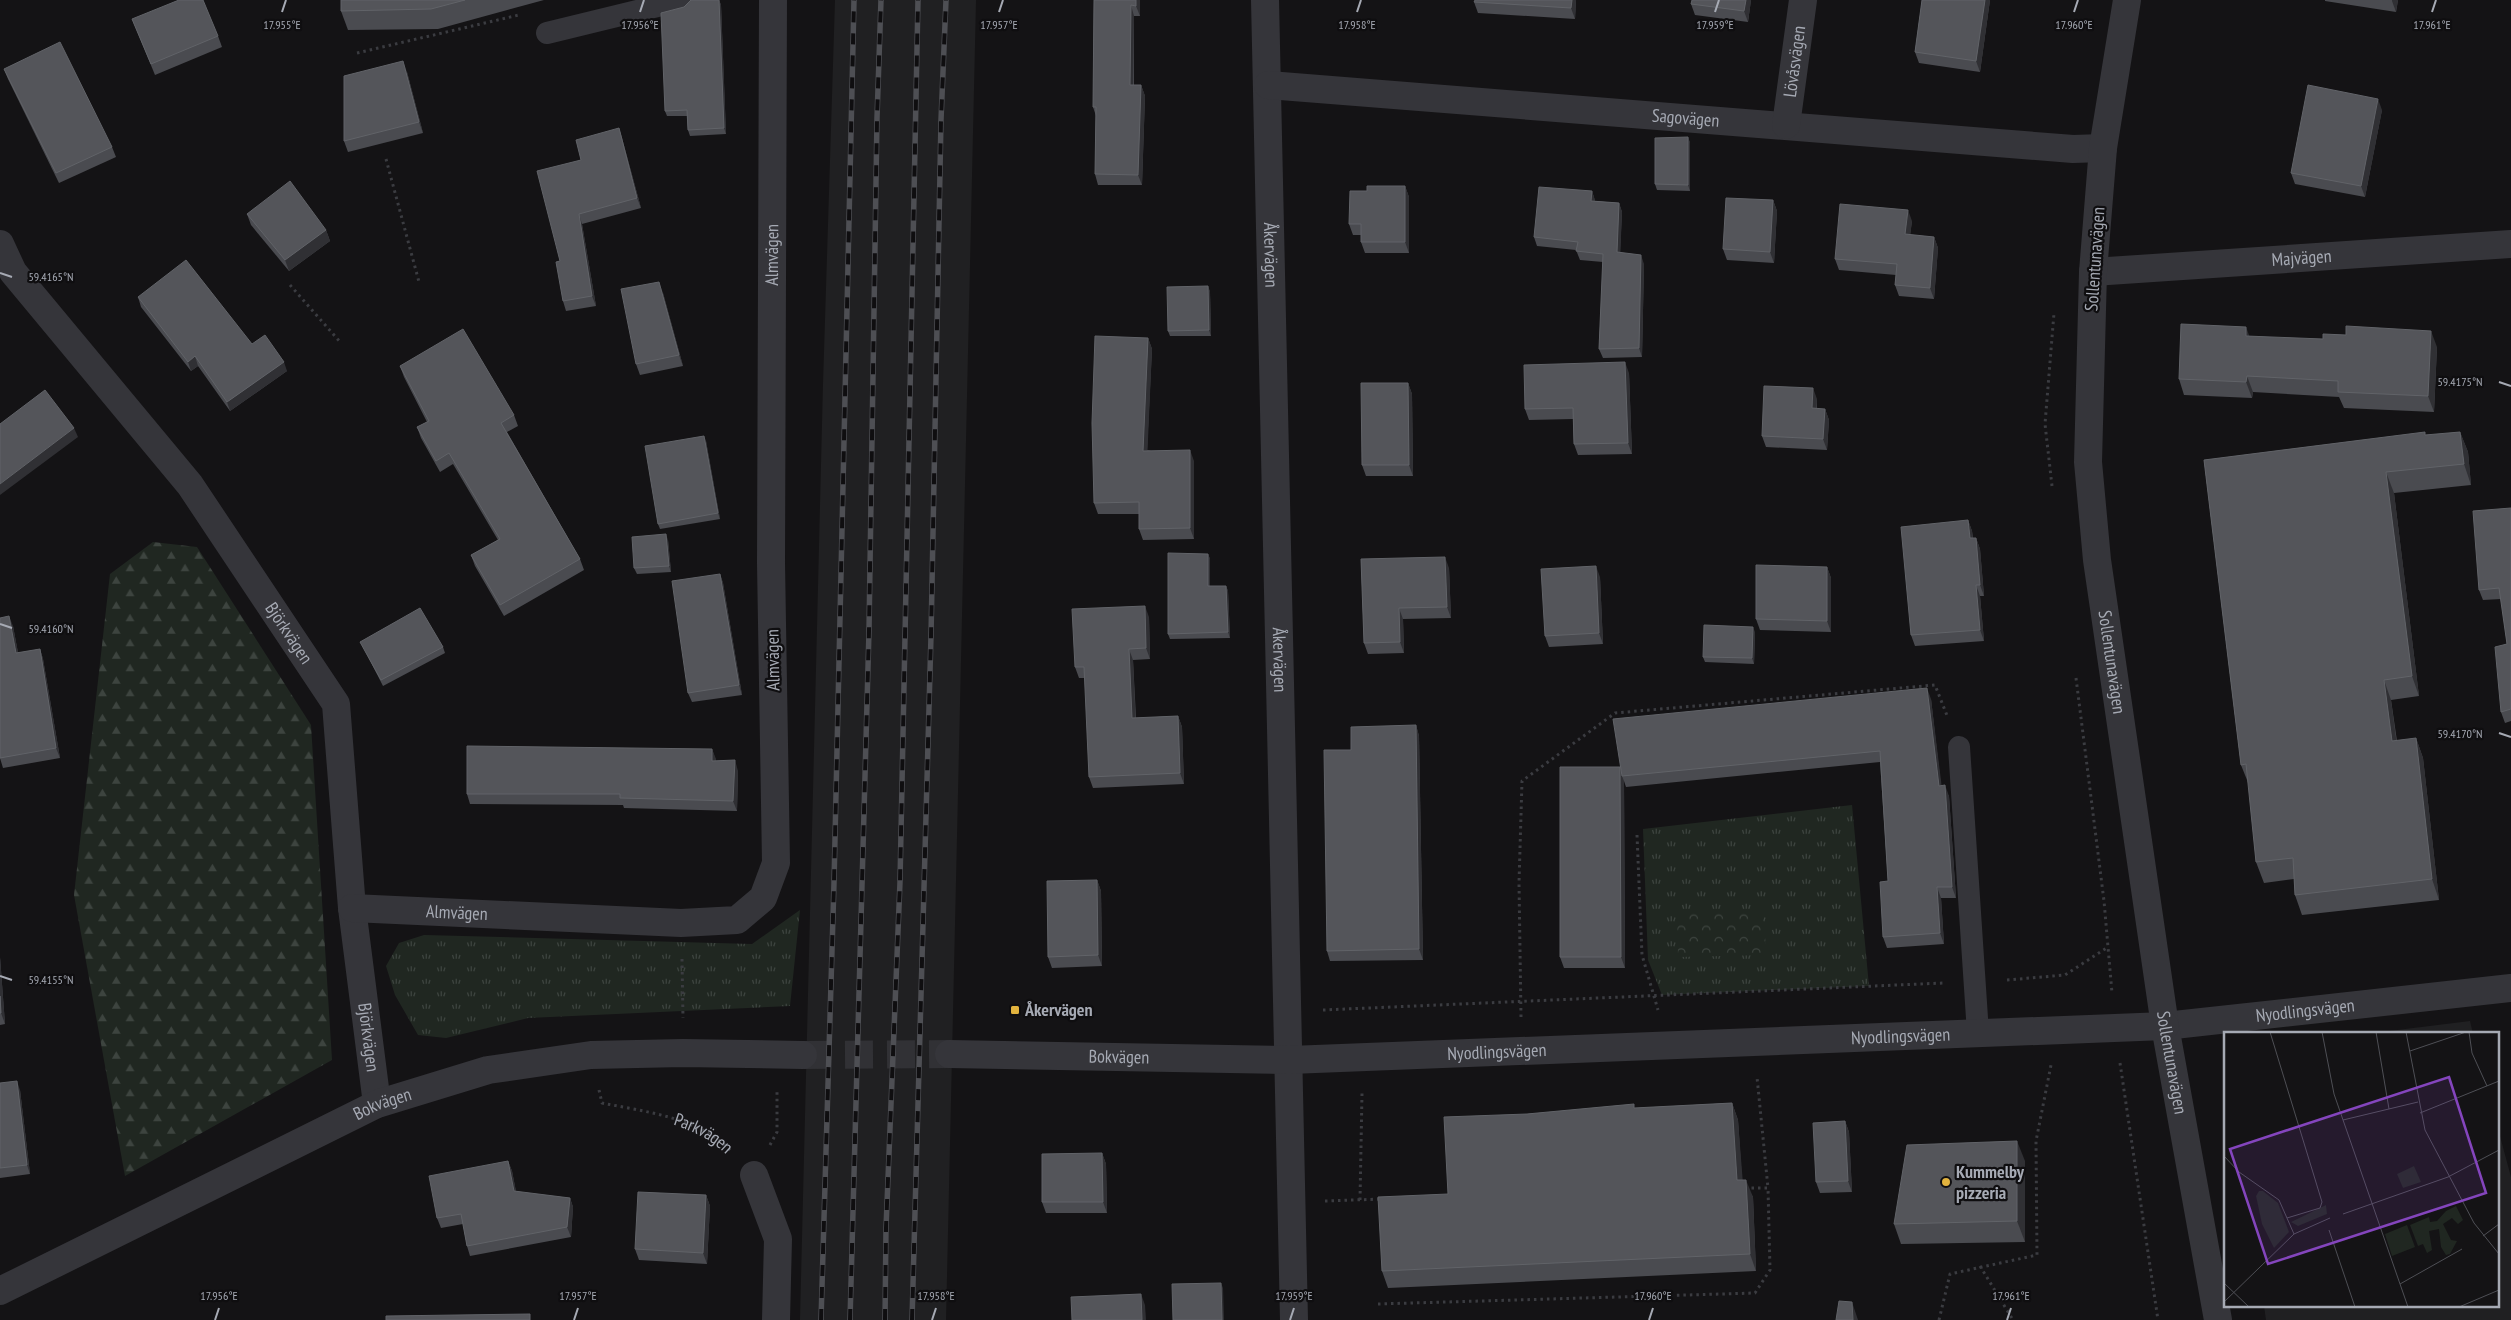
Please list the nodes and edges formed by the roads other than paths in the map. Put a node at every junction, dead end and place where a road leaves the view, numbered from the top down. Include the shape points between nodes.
1 (682, 0) edge
2 (773, 0) edge
3 (1265, 0) edge
4 (1803, 0) edge
5 (2126, 0) edge
6 (547, 33) dead end
7 (1268, 85) junction
8 (1786, 125) junction
9 (2103, 148) junction
10 (0, 244) edge
11 (2511, 244) edge
12 (2093, 272) junction
13 (1959, 747) road end
14 (352, 908) junction
15 (2511, 988) edge
16 (2165, 1026) junction
17 (1978, 1033) junction
18 (949, 1054) tunnel mouth
19 (790, 1055) tunnel mouth
20 (1290, 1060) junction
21 (377, 1104) junction
22 (754, 1175) road end
23 (0, 1291) edge
24 (776, 1320) edge
25 (1294, 1320) edge
26 (2218, 1320) edge

1 - 6 lane
2 - 14 street, Almvägen via 771,563 776,863 763,898 737,920 681,923
3 - 7 street, Åkervägen
4 - 8 street, Lövåsvägen
5 - 9 street, Sollentunavägen
7 - 8 street, Sagovägen
7 - 20 street, Åkervägen
8 - 9 street, Sagovägen
9 - 12 street, Sollentunavägen
10 - 14 street, Björkvägen via 13,272 190,485 336,704
11 - 12 street, Majvägen
12 - 16 street, Sollentunavägen via 2088,462 2093,521
13 - 17 lane
14 - 21 street, Björkvägen
15 - 16 street, Nyodlingsvägen
16 - 17 street, Nyodlingsvägen
16 - 26 street, Sollentunavägen
17 - 20 street, Nyodlingsvägen
18 - 20 street, Bokvägen
19 - 21 street, Bokvägen via 591,1055 488,1070
20 - 25 street, Åkervägen
21 - 23 street, Bokvägen
22 - 24 street via 778,1239

